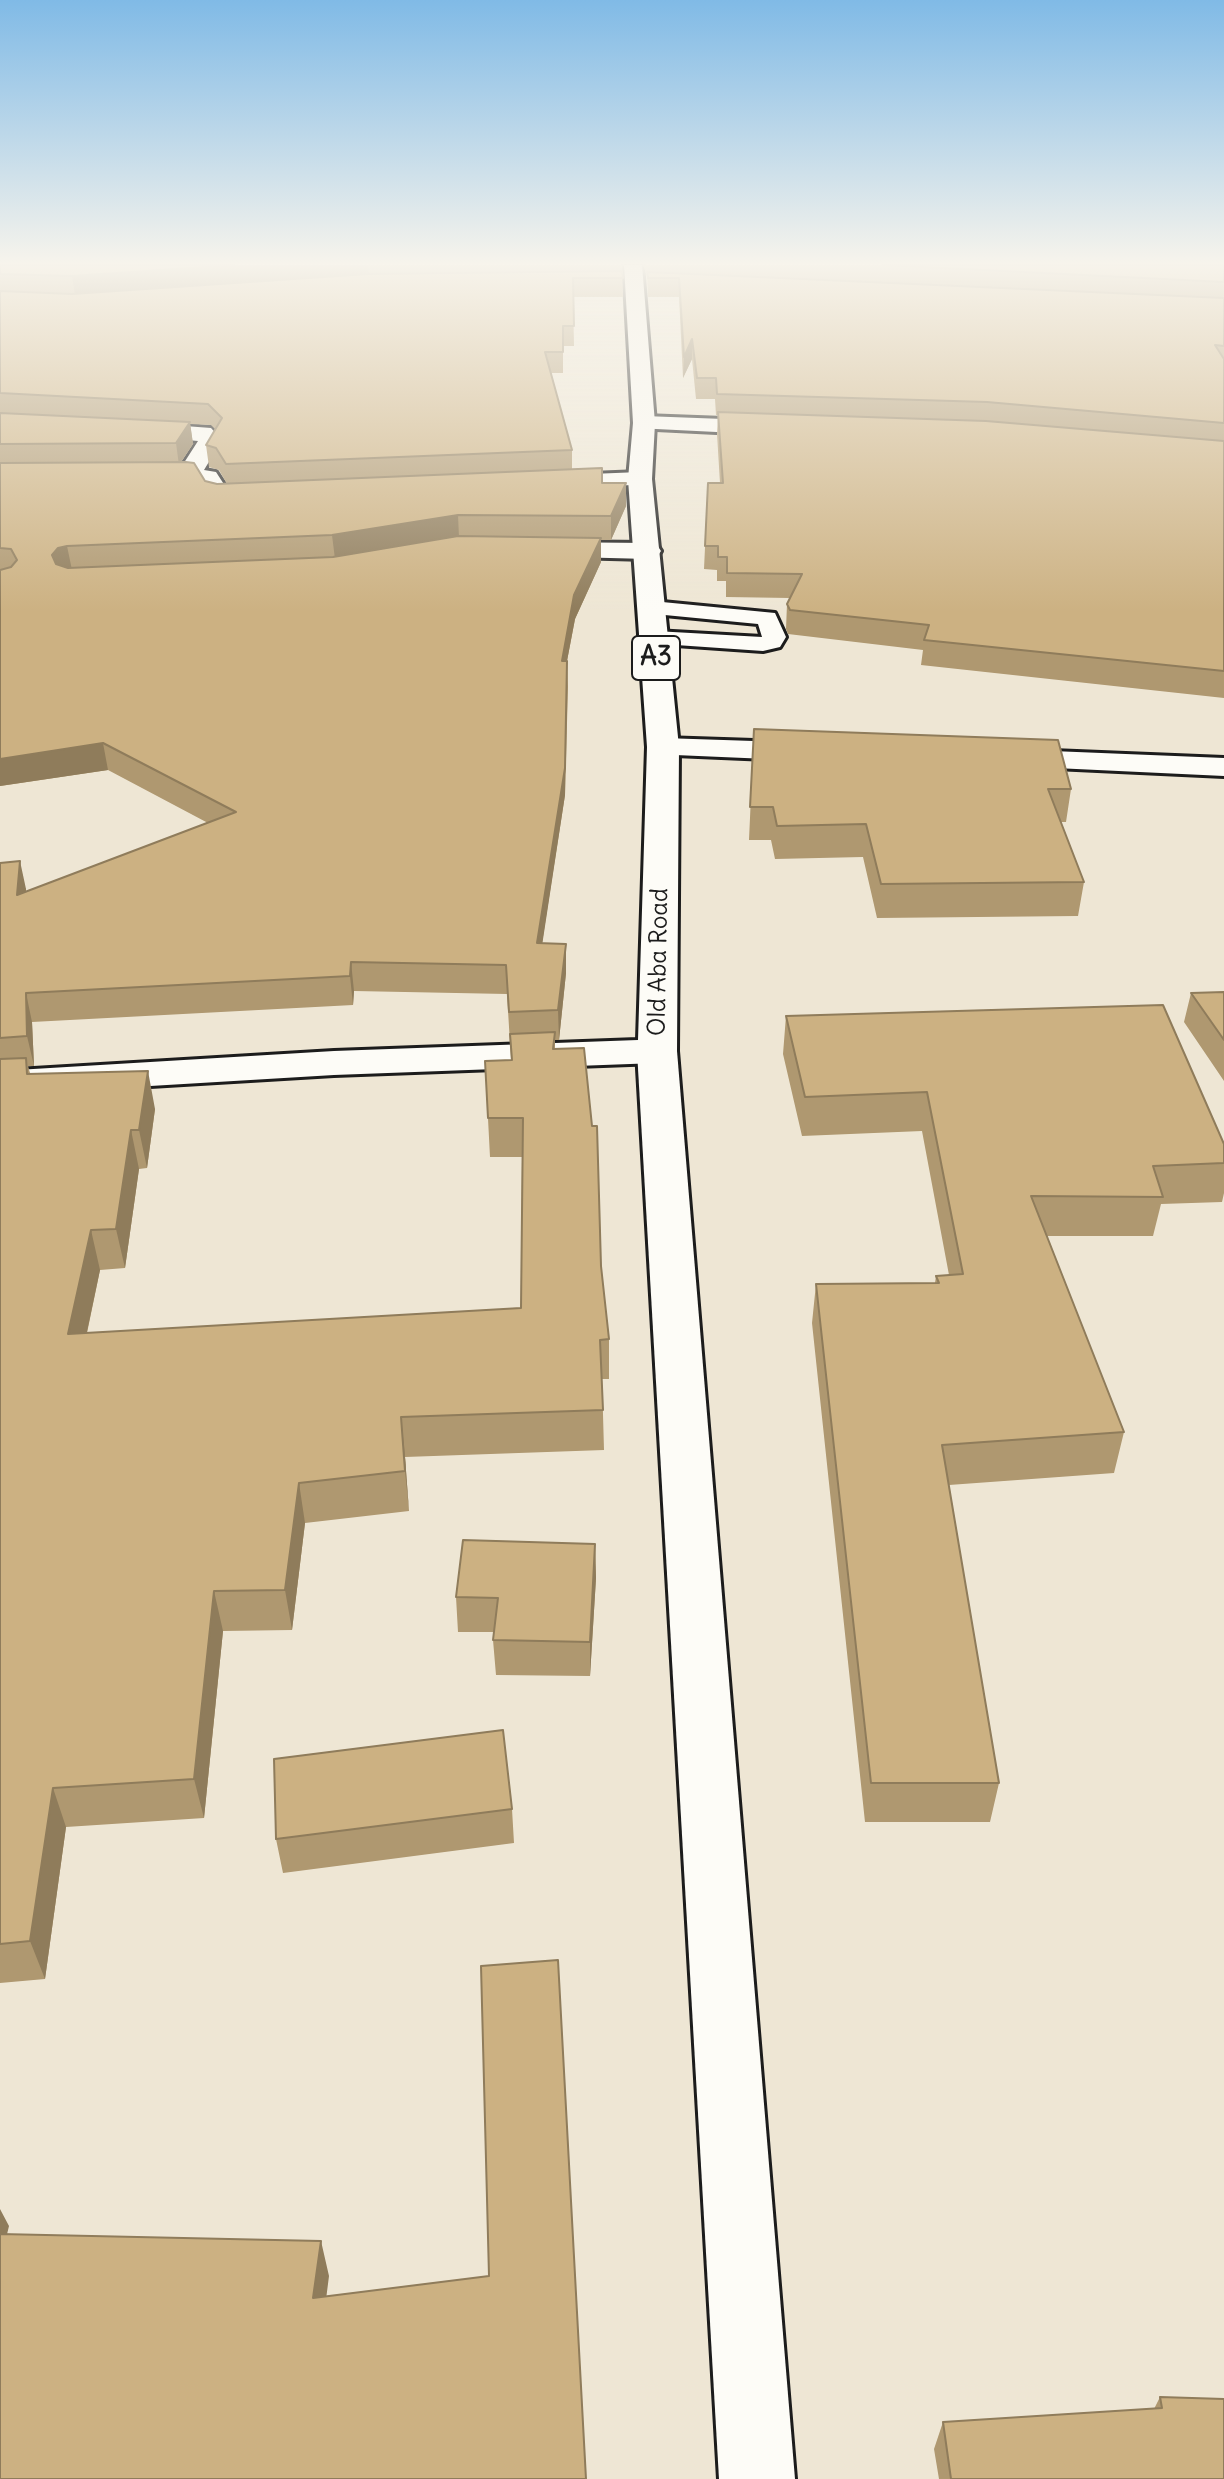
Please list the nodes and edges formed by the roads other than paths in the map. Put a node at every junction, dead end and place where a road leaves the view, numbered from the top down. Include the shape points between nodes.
1 (641, 381) edge
2 (644, 423) junction
3 (796, 428) edge
4 (116, 429) edge
5 (189, 475) junction
6 (116, 476) edge
7 (640, 479) junction
8 (516, 483) edge
9 (286, 495) edge
10 (522, 550) edge
11 (648, 551) junction
12 (652, 608) junction
13 (655, 638) junction
14 (663, 747) junction
15 (838, 752) edge
16 (980, 757) edge
17 (1224, 767) edge
18 (657, 1051) junction
19 (0, 1083) edge
20 (757, 2479) edge

1 - 2 main road, Old Aba Road / A3
2 - 3 main road
2 - 7 main road, Old Aba Road / A3
4 - 5 main road via 203,433 210,440
5 - 6 main road
5 - 9 main road via 207,477 220,497
7 - 8 main road
7 - 11 main road, Old Aba Road / A3
10 - 11 main road
11 - 12 main road, Old Aba Road / A3
12 - 13 main road, Old Aba Road / A3
12 - 13 lane via 767,618 774,637 763,644
13 - 14 main road, Old Aba Road / A3
14 - 15 main road
14 - 18 main road, Old Aba Road / A3
16 - 17 main road
18 - 19 main road, Old Aba Road
18 - 20 main road

